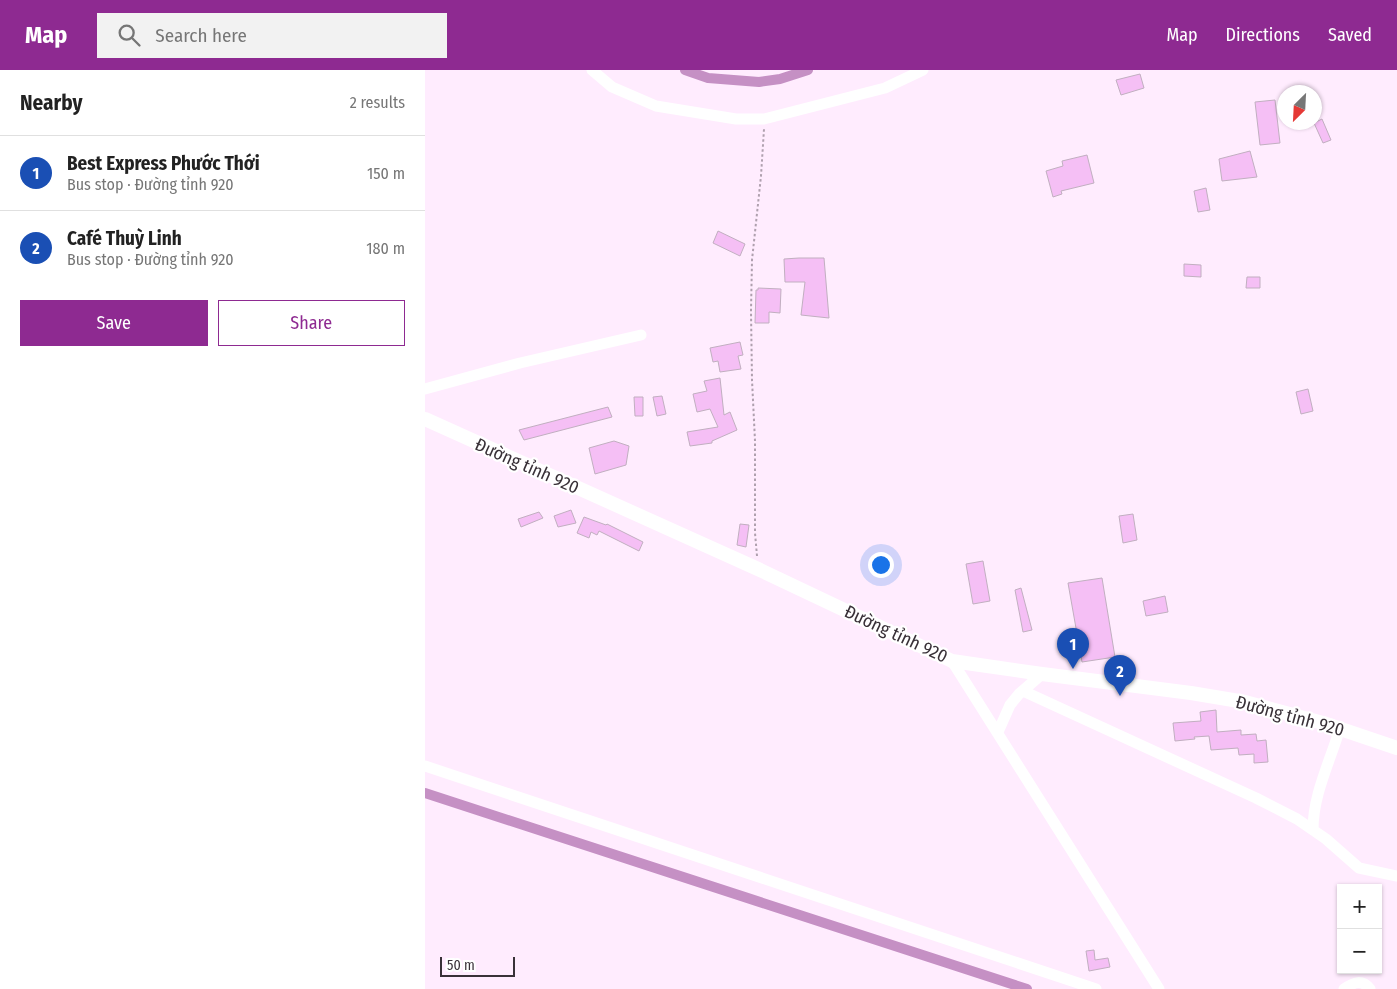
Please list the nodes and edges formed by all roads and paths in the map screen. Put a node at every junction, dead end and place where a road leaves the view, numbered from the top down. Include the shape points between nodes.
1 (592, 70) edge
2 (923, 70) edge
3 (764, 119) junction
4 (641, 335) dead end
5 (425, 389) edge
6 (425, 420) edge
7 (758, 570) junction
8 (952, 661) junction
9 (1042, 674) junction
10 (1023, 691) junction
11 (1340, 728) junction
12 (998, 732) junction
13 (1397, 748) edge
14 (425, 766) edge
15 (1314, 807) junction
16 (1292, 817) junction
17 (1313, 830) junction
18 (1397, 876) edge
19 (1096, 989) edge
20 (1159, 989) edge
21 (1345, 989) edge
22 (1370, 989) edge

1 - 3 street via 612,87 656,106 736,119
2 - 3 street via 885,88
3 - 7 path via 751,311
4 - 5 street
6 - 7 main road, Đường tỉnh 920
7 - 8 main road, Đường tỉnh 920
8 - 9 main road, Đường tỉnh 920
8 - 12 street
9 - 10 street
9 - 11 main road, Đường tỉnh 920 via 1237,701
10 - 12 street via 1010,705
10 - 16 street
11 - 13 main road, Đường tỉnh 920
11 - 15 street
12 - 20 street
14 - 19 street
15 - 16 street
15 - 17 street
16 - 17 street
17 - 18 street via 1359,868
21 - 22 street via 1358,982 1363,982

